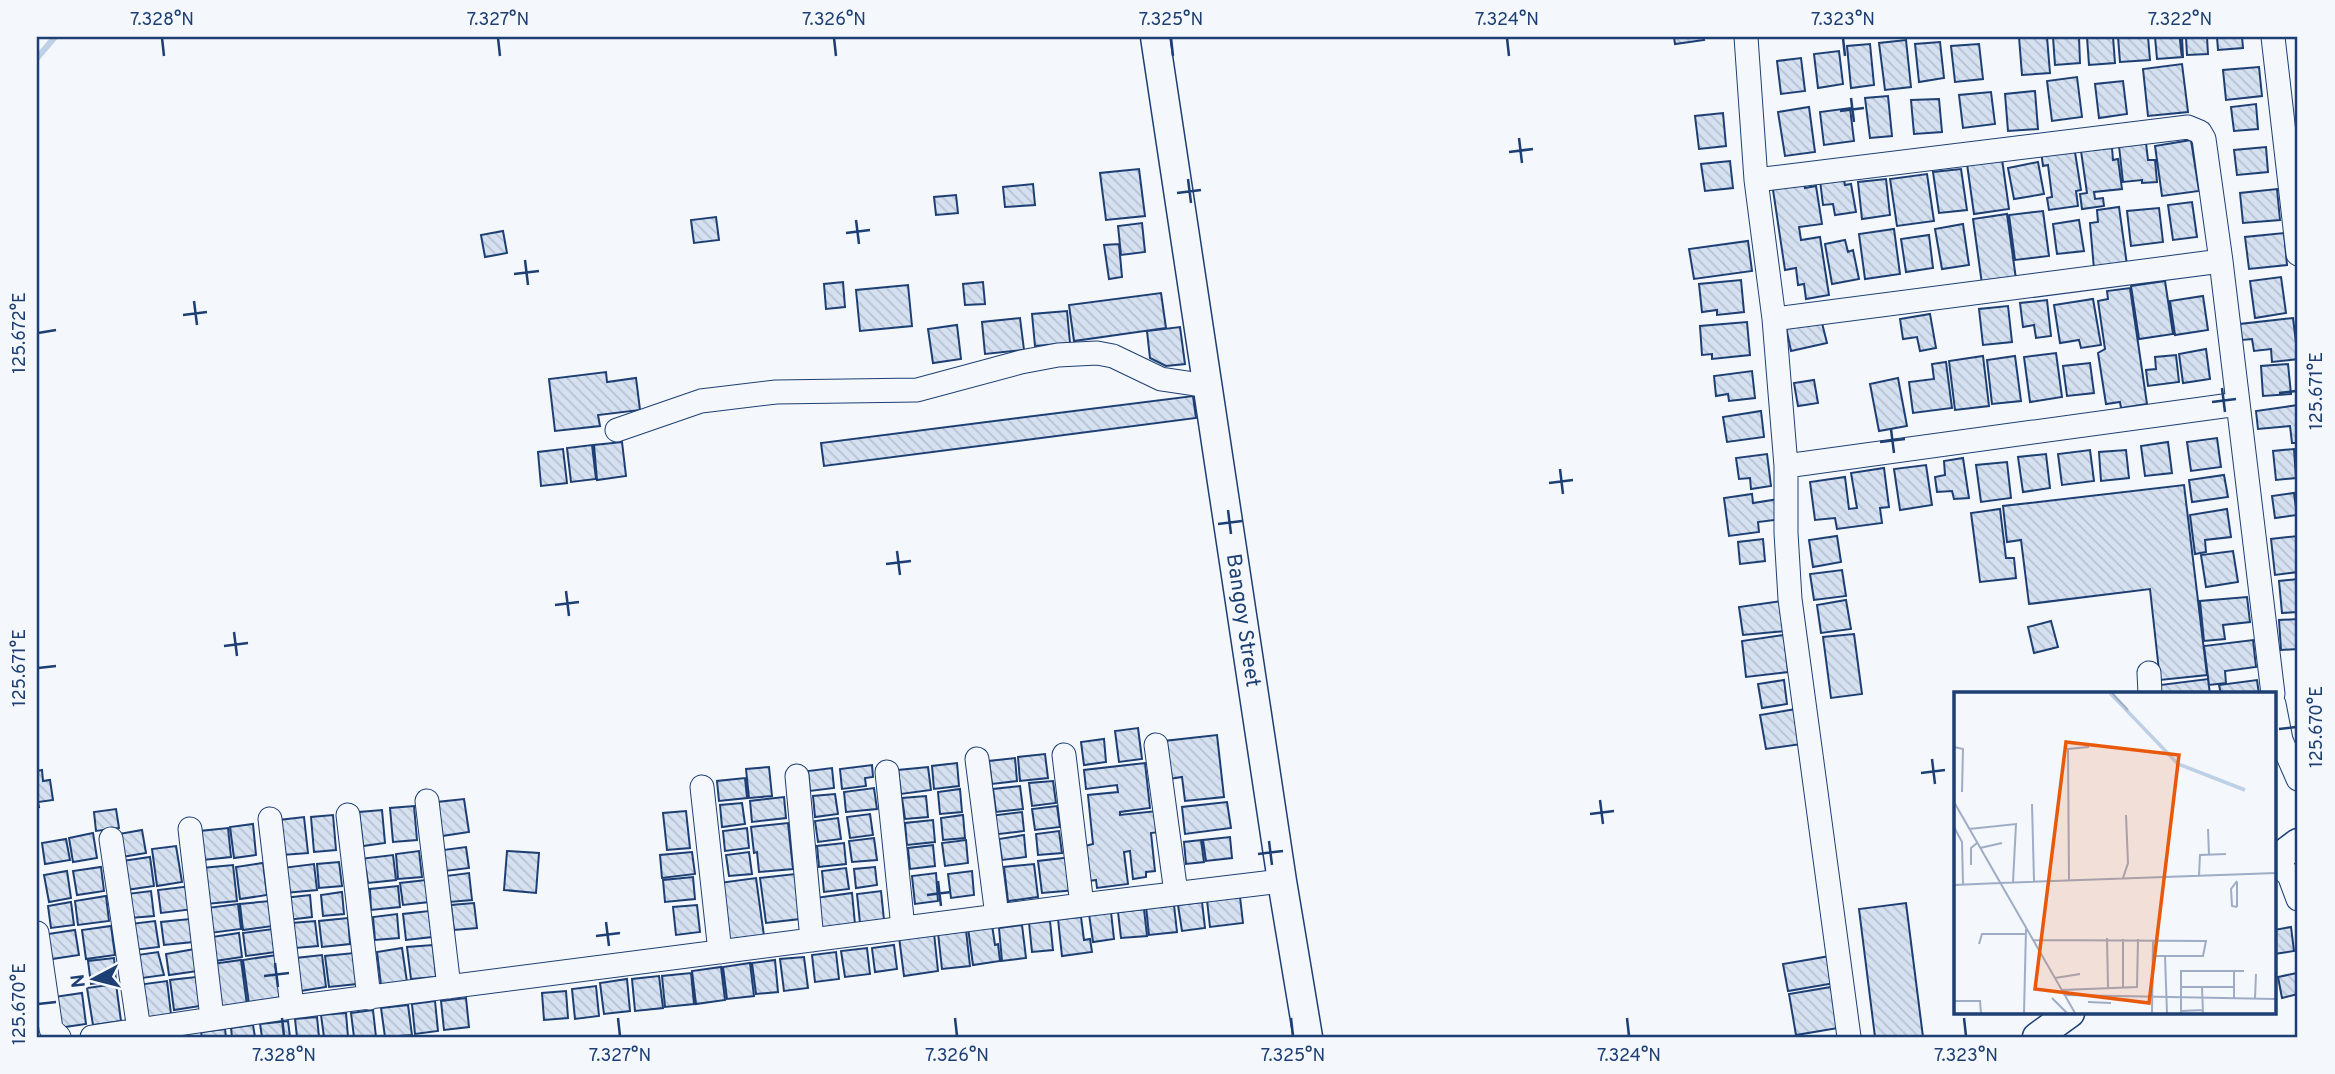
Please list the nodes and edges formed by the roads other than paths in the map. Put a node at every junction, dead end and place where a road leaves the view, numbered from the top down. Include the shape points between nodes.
1 (1155, 37) edge
2 (1746, 37) edge
3 (2273, 37) edge
4 (1756, 180) junction
5 (2298, 254) edge
6 (2221, 261) junction
7 (1774, 319) junction
8 (1208, 386) junction
9 (2238, 404) junction
10 (617, 430) dead end
11 (1786, 466) junction
12 (2273, 692) edge
13 (2276, 714) edge
14 (1156, 745) dead end
15 (1064, 755) dead end
16 (977, 759) dead end
17 (887, 772) dead end
18 (797, 776) dead end
19 (2298, 779) edge
20 (702, 787) dead end
21 (427, 801) dead end
22 (348, 815) dead end
23 (270, 818) dead end
24 (190, 829) dead end
25 (111, 838) dead end
26 (2298, 843) edge
27 (2276, 860) edge
28 (2276, 863) edge
29 (1282, 881) junction
30 (1176, 893) junction
31 (2298, 899) edge
32 (1082, 905) junction
33 (997, 916) junction
34 (903, 928) junction
35 (37, 933) edge
36 (812, 940) junction
37 (720, 952) junction
38 (449, 987) junction
39 (369, 998) junction
40 (292, 1007) junction
41 (2069, 1014) edge
42 (212, 1018) junction
43 (139, 1030) junction
44 (59, 1037) edge
45 (92, 1037) edge
46 (1308, 1037) edge
47 (1849, 1037) edge
48 (2037, 1037) edge

1 - 8 main road, Bangoy Street
2 - 4 street
3 - 5 street
4 - 6 street via 2188,127 2204,139
4 - 7 street
6 - 7 street
6 - 9 street
7 - 11 street
8 - 10 street via 1161,379 1113,356 1058,355 917,390 776,393 701,401
8 - 29 main road, Bangoy Street
9 - 11 street
9 - 12 street
11 - 47 street via 1790,599
13 - 19 street via 2281,740
14 - 30 street
15 - 32 street
16 - 33 street
17 - 34 street
18 - 36 street
20 - 37 street
21 - 38 street
22 - 39 street
23 - 40 street
24 - 42 street
25 - 43 street
26 - 27 main road
28 - 31 street via 2289,875
29 - 30 street
29 - 46 main road, Bangoy Street
30 - 32 street
32 - 33 street
33 - 34 street
34 - 36 street
35 - 44 street via 51,1029
36 - 37 street
37 - 38 street
38 - 39 street
39 - 40 street
40 - 42 street
41 - 48 main road
42 - 43 street
43 - 45 street

